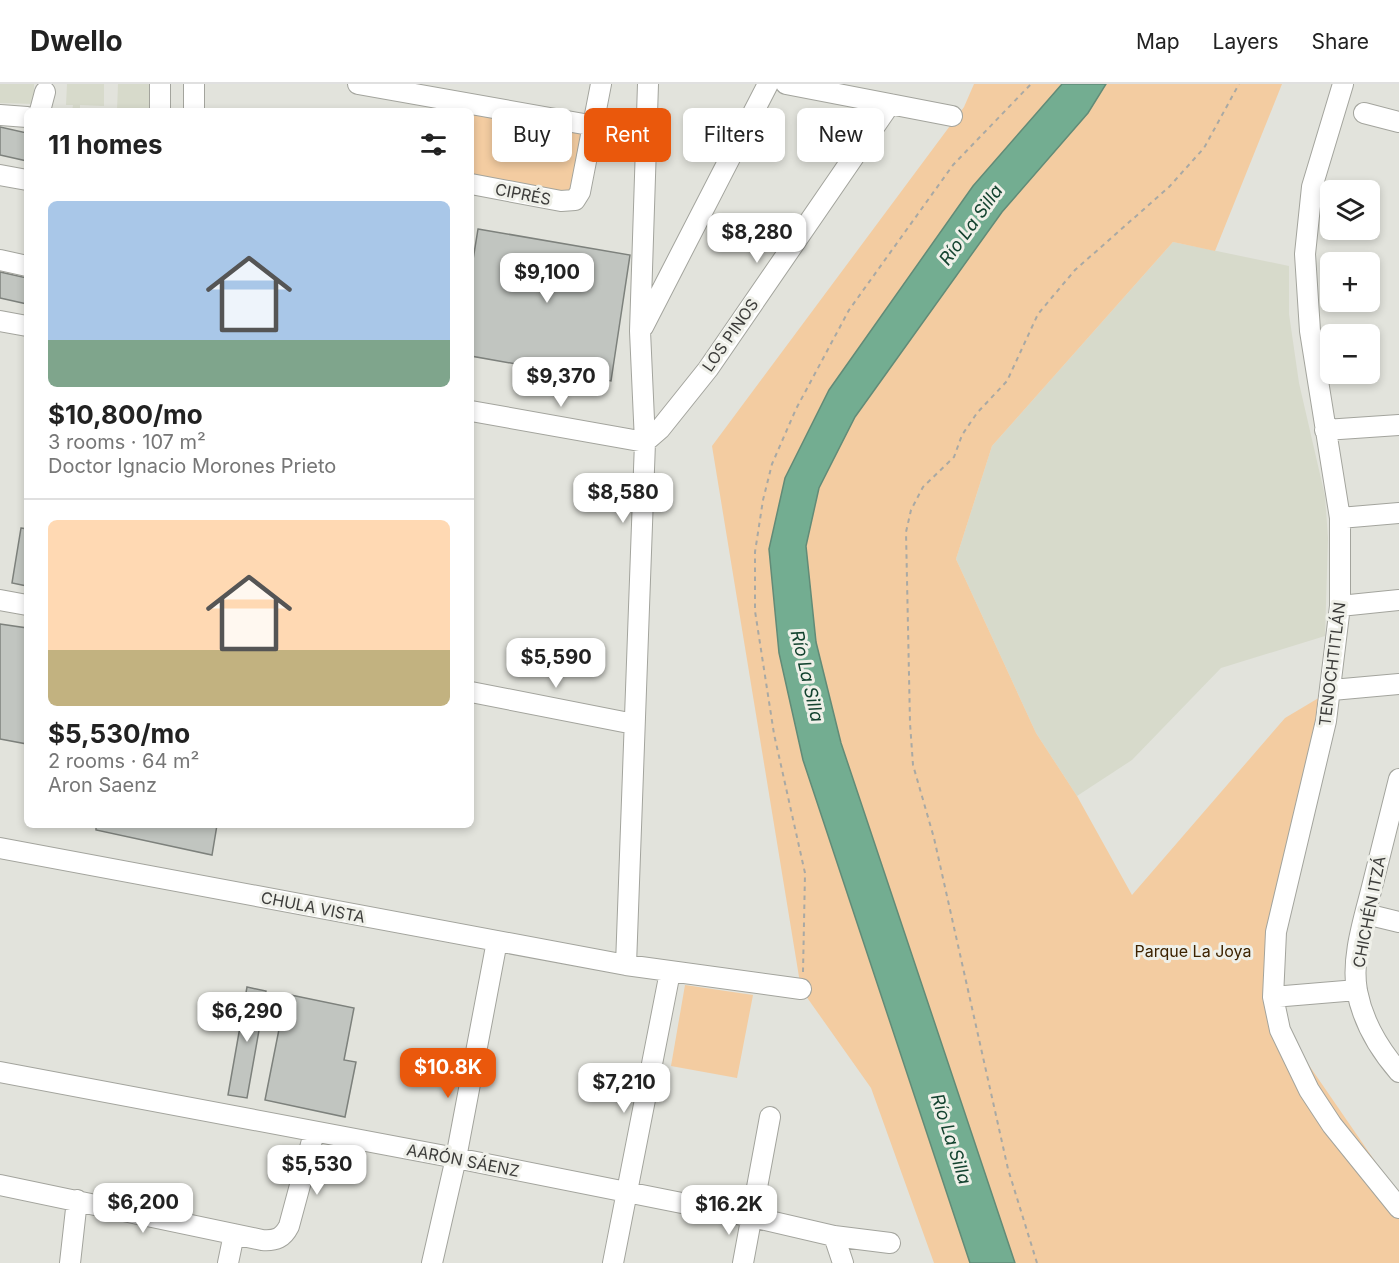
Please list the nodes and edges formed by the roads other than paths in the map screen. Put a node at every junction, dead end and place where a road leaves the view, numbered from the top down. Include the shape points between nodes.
1 (160, 84) edge
2 (194, 84) edge
3 (358, 84) edge
4 (601, 84) edge
5 (648, 84) edge
6 (768, 84) edge
7 (786, 84) edge
8 (1343, 84) edge
9 (45, 92) dead end
10 (415, 97) edge
11 (890, 104) junction
12 (41, 108) edge
13 (160, 108) edge
14 (194, 108) edge
15 (596, 108) edge
16 (647, 108) edge
17 (1364, 113) dead end
18 (0, 116) edge
19 (952, 116) dead end
20 (24, 117) edge
21 (1399, 122) edge
22 (584, 125) edge
23 (585, 162) edge
24 (645, 162) edge
25 (0, 175) edge
26 (24, 179) edge
27 (474, 185) edge
28 (0, 260) edge
29 (24, 265) edge
30 (0, 321) edge
31 (24, 325) edge
32 (640, 332) junction
33 (474, 412) edge
34 (1399, 425) edge
35 (1326, 430) junction
36 (645, 442) junction
37 (1399, 513) edge
38 (1340, 518) junction
39 (0, 600) edge
40 (1399, 600) edge
41 (24, 604) edge
42 (1340, 606) junction
43 (1399, 684) edge
44 (1332, 690) junction
45 (474, 693) edge
46 (634, 724) junction
47 (1399, 779) edge
48 (0, 848) edge
49 (1366, 914) junction
50 (1399, 922) edge
51 (497, 940) junction
52 (626, 965) junction
53 (670, 972) junction
54 (801, 989) road end
55 (1357, 990) junction
56 (1273, 997) junction
57 (0, 1071) edge
58 (1399, 1072) edge
59 (770, 1117) dead end
60 (314, 1133) junction
61 (456, 1158) junction
62 (0, 1185) edge
63 (628, 1192) junction
64 (77, 1200) junction
65 (1399, 1208) edge
66 (752, 1217) junction
67 (234, 1234) junction
68 (834, 1236) junction
69 (890, 1243) dead end
70 (70, 1263) edge
71 (228, 1263) edge
72 (432, 1263) edge
73 (614, 1263) edge
74 (743, 1263) edge
75 (843, 1263) edge

1 - 13 street
2 - 14 street
3 - 10 street
4 - 15 street
5 - 16 street
6 - 32 street
7 - 11 street
8 - 35 street, TENOCHTITLÁN via 1312,188 1305,254 1310,331
9 - 12 street
10 - 22 street
11 - 19 street
11 - 36 street, LOS PINOS via 708,369
17 - 21 street
18 - 20 street
23 - 27 street, CIPRÉS via 580,192 574,200
24 - 32 street
25 - 26 street
28 - 29 street
30 - 31 street
32 - 36 street
33 - 36 street
34 - 35 street
35 - 38 street, TENOCHTITLÁN
36 - 46 street
37 - 38 street
38 - 42 street, TENOCHTITLÁN
39 - 41 street
40 - 42 street
42 - 44 street, TENOCHTITLÁN
43 - 44 street
44 - 56 street, TENOCHTITLÁN via 1276,932
45 - 46 street
46 - 52 street
47 - 49 street, CHICHÉN ITZÁ
48 - 51 street, CHULA VISTA
49 - 50 street
49 - 55 street, CHICHÉN ITZÁ via 1359,947
51 - 52 street, CHULA VISTA
51 - 61 street
52 - 53 street
53 - 54 street
53 - 63 street
55 - 56 street
55 - 58 street, CHICHÉN ITZÁ via 1372,1033
56 - 65 street, TENOCHTITLÁN via 1280,1030 1309,1090
57 - 60 street, AARÓN SÁENZ
59 - 66 street
60 - 61 street, AARÓN SÁENZ
60 - 67 street via 289,1226 281,1238 270,1241
61 - 63 street, AARÓN SÁENZ
61 - 72 street
62 - 64 street
63 - 66 street, AARÓN SÁENZ
63 - 73 street
64 - 67 street
64 - 70 street
66 - 68 street, AARÓN SÁENZ
66 - 74 street
67 - 71 street
68 - 69 street, AARÓN SÁENZ
68 - 75 street

